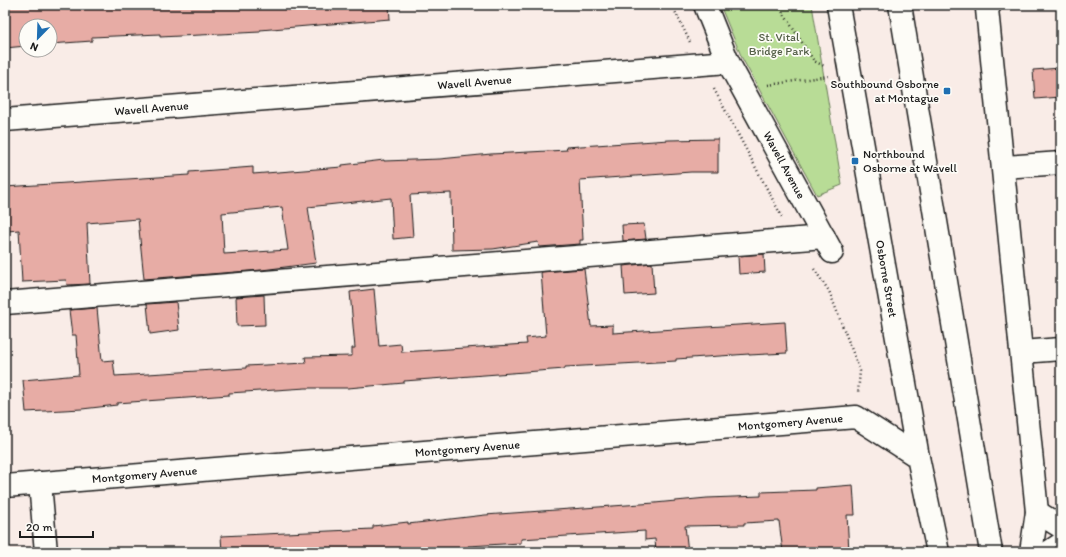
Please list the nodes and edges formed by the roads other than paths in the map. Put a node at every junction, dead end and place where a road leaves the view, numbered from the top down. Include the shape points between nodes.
1 (705, 5) edge
2 (838, 5) edge
3 (900, 5) edge
4 (990, 5) edge
5 (728, 62) junction
6 (5, 120) edge
7 (1061, 163) edge
8 (1004, 167) junction
9 (5, 303) edge
10 (1061, 349) edge
11 (1022, 352) junction
12 (918, 457) junction
13 (40, 483) junction
14 (5, 486) edge
15 (1037, 512) junction
16 (1061, 527) edge
17 (1061, 544) edge
18 (46, 552) edge
19 (938, 552) edge
20 (991, 552) edge
21 (1031, 552) edge
22 (1049, 552) edge

1 - 5 street
2 - 12 street, Osborne Street
3 - 20 street
4 - 8 street via 987,9
5 - 6 street, Wavell Avenue
5 - 9 street, Wavell Avenue via 828,244
7 - 8 street
8 - 11 street
10 - 11 street
11 - 15 street
12 - 13 street, Montgomery Avenue via 856,417
12 - 19 street, Osborne Street
13 - 14 street, Montgomery Avenue
13 - 18 street
15 - 16 street
15 - 21 street
17 - 22 street

